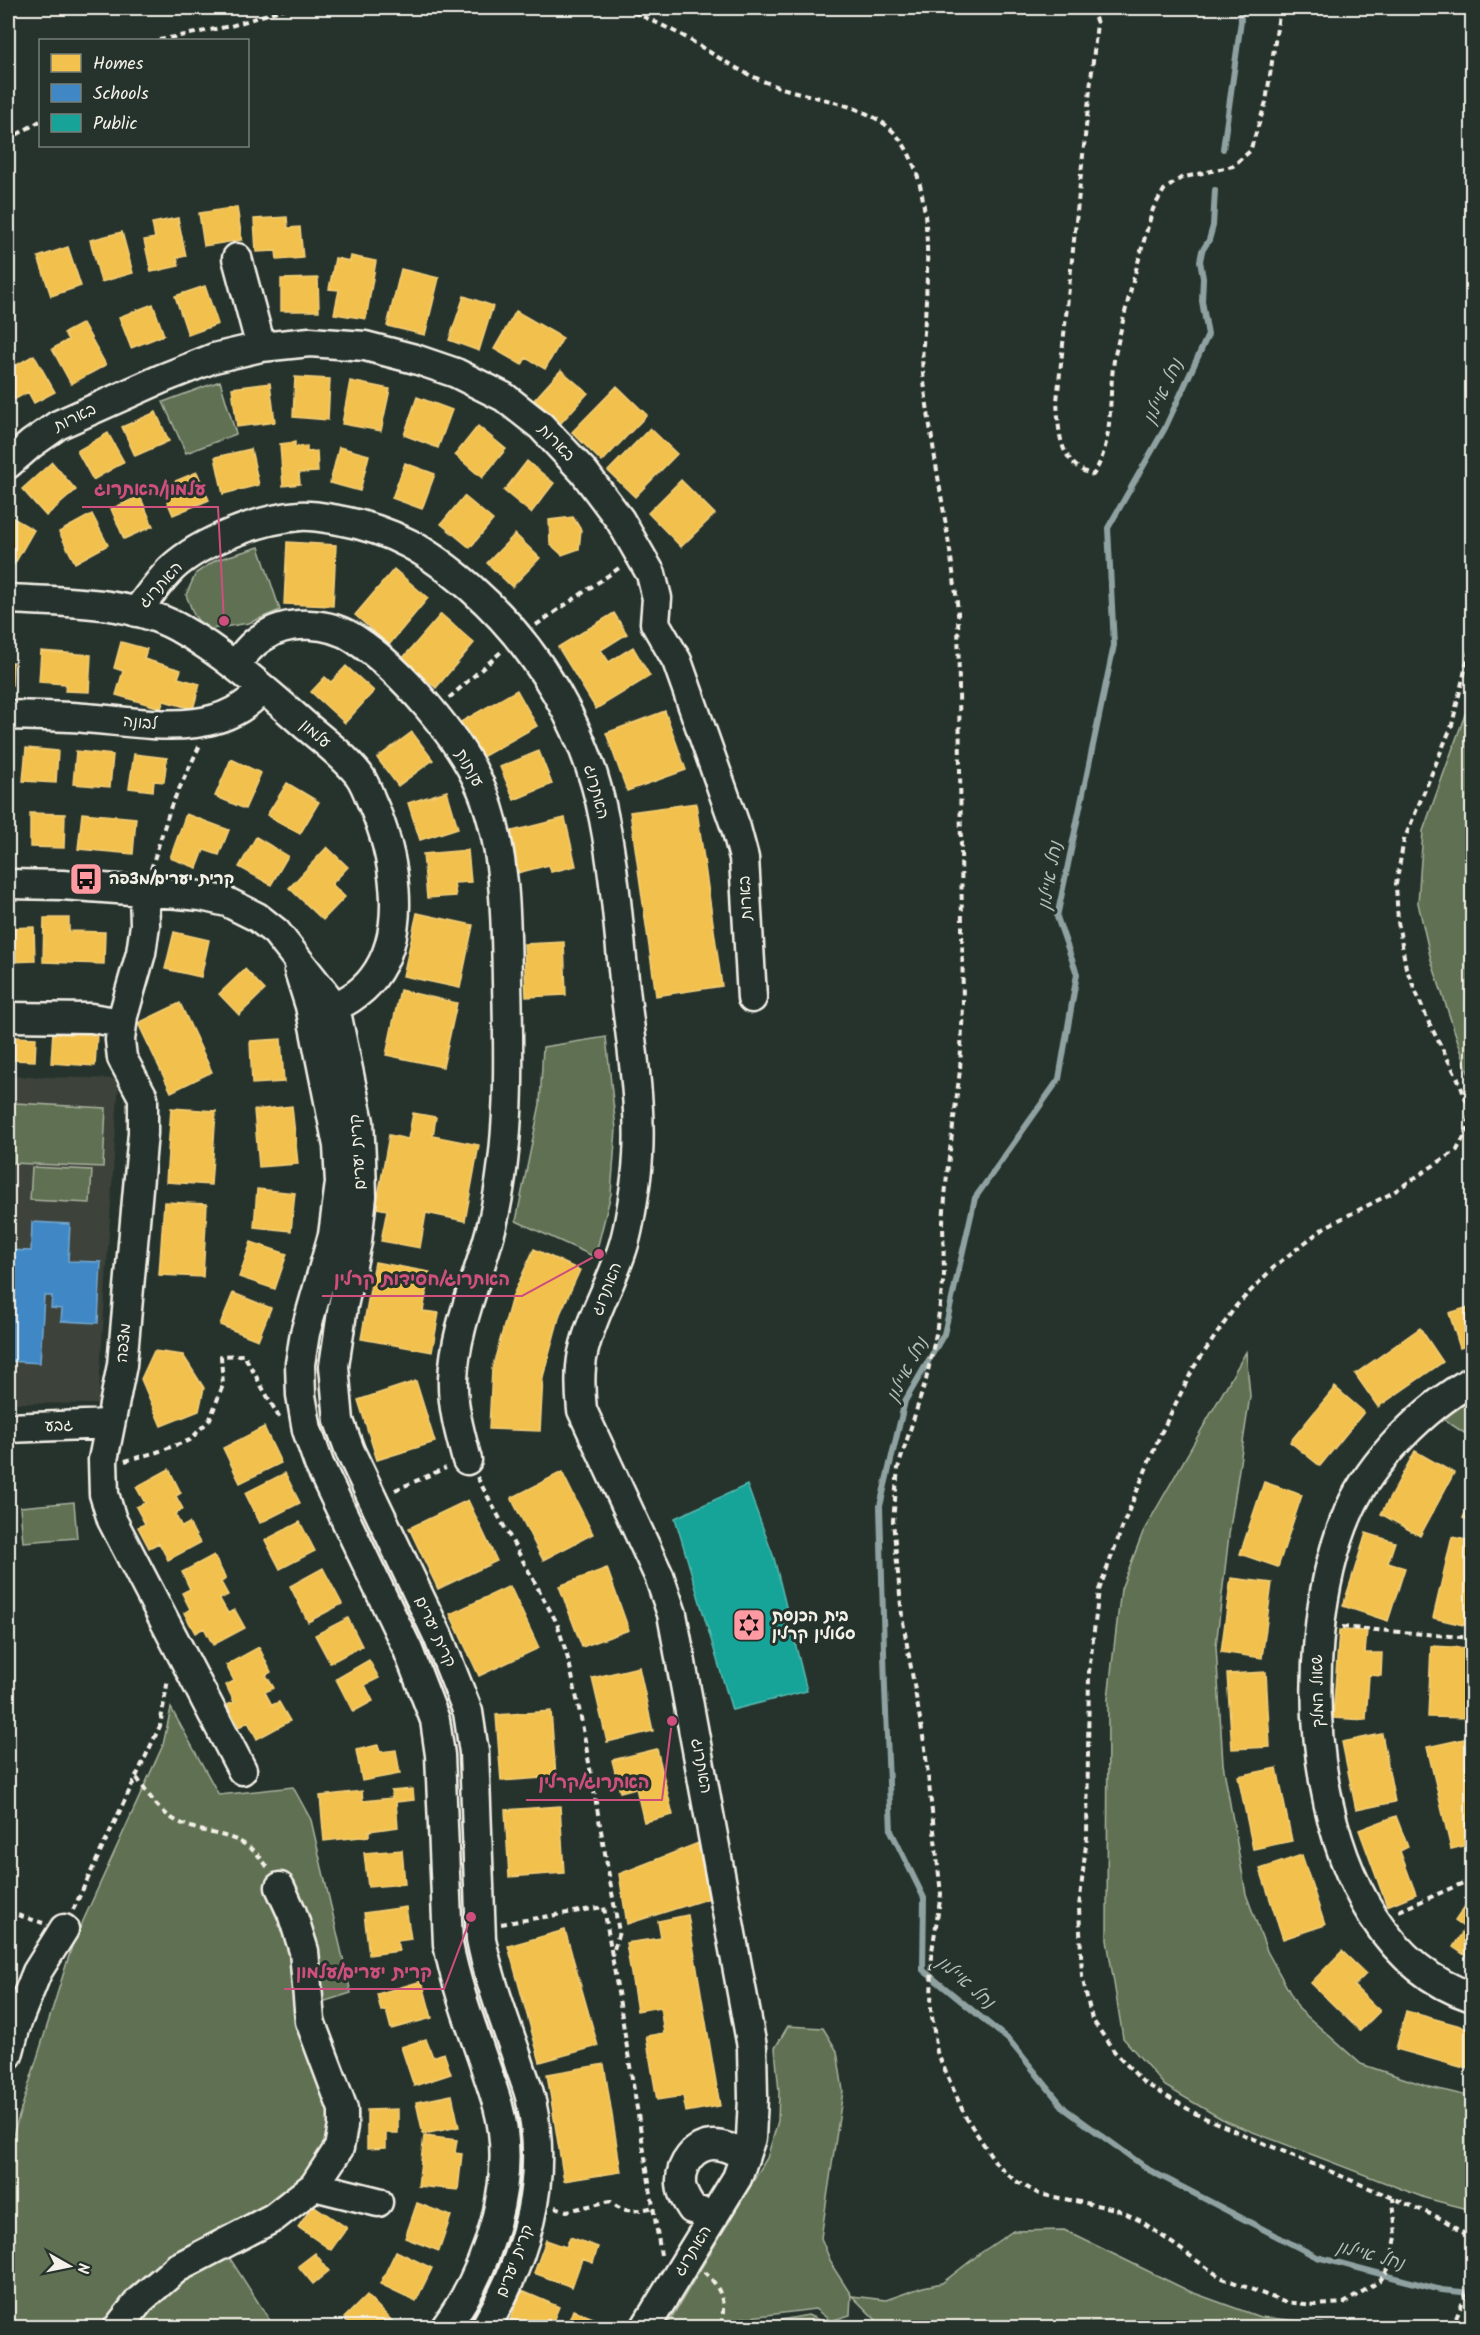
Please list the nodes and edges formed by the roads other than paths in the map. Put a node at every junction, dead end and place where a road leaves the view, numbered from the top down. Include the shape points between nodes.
1 (237, 258) dead end
2 (261, 347) junction
3 (8, 464) edge
4 (8, 599) edge
5 (136, 612) junction
6 (235, 666) junction
7 (262, 688) junction
8 (8, 716) edge
9 (8, 884) edge
10 (144, 891) junction
11 (752, 998) dead end
12 (324, 1013) junction
13 (8, 1017) edge
14 (122, 1023) junction
15 (1473, 1381) edge
16 (111, 1424) junction
17 (8, 1428) edge
18 (467, 1460) road end
19 (243, 1770) dead end
20 (280, 1887) road end
21 (64, 1929) road end
22 (1473, 1998) edge
23 (8, 2055) edge
24 (745, 2156) junction
25 (314, 2186) junction
26 (378, 2202) dead end
27 (714, 2216) junction
28 (118, 2328) edge
29 (445, 2328) edge
30 (485, 2328) edge
31 (645, 2328) edge

1 - 2 street
2 - 3 street, בארות via 214,358 58,425
2 - 11 street, בארות via 310,342 364,346 456,373 504,397 541,426 584,472 620,520 651,574 657,598 656,623 677,662 741,848
4 - 5 street, עלמון
5 - 6 street, עלמון via 176,626
5 - 24 street, האתרוג via 174,566 231,534 270,521 302,516 377,529 413,544 451,570 493,607 537,660 565,706 586,755 604,816 614,879 639,1122 636,1175 624,1246 583,1353 582,1410 659,1576 674,1624 752,2047 753,2108
6 - 7 street, עלמון
6 - 18 street, ענתות via 264,636 284,627 334,629 354,638 393,669 432,713 465,758 492,823 506,932 508,1127 493,1221 460,1336 453,1379 458,1426
7 - 8 street, לבונה via 254,698 231,712 187,724
7 - 12 street, עלמון via 360,776 378,816 392,867 393,929 387,954 374,978 359,993
9 - 10 street, קרית יערים
10 - 12 street, קרית יערים via 201,896 227,902 257,917 276,932 291,952
10 - 14 street, מצפה via 141,953
12 - 29 street, קרית יערים via 340,1183 333,1236 300,1364 306,1430 408,1650 435,1719 448,1944 498,2108 504,2144 499,2209 488,2244 468,2290
12 - 30 street, קרית יערים via 359,1122 362,1196 334,1366 339,1421 438,1636 468,1712 474,1752 480,1928 486,1965 531,2099 538,2141 538,2178 520,2255
13 - 14 street via 90,1018
14 - 16 street, מצפה via 123,1058 142,1097 143,1133 122,1365
15 - 22 street, שאול המלך via 1425,1416 1369,1474 1337,1541 1319,1625 1316,1662 1323,1776 1348,1867 1376,1920 1411,1961
16 - 17 street, גבע
16 - 19 street, מצפה via 103,1460 104,1494 112,1520
20 - 25 street via 304,1950 310,2021 343,2109 339,2148
21 - 23 street via 37,1972
24 - 27 street, האתרוג
24 - 27 street via 712,2145 698,2149 683,2168 681,2183 692,2209
25 - 26 street
25 - 28 street via 273,2218 177,2268 141,2300
27 - 31 street, האתרוג

